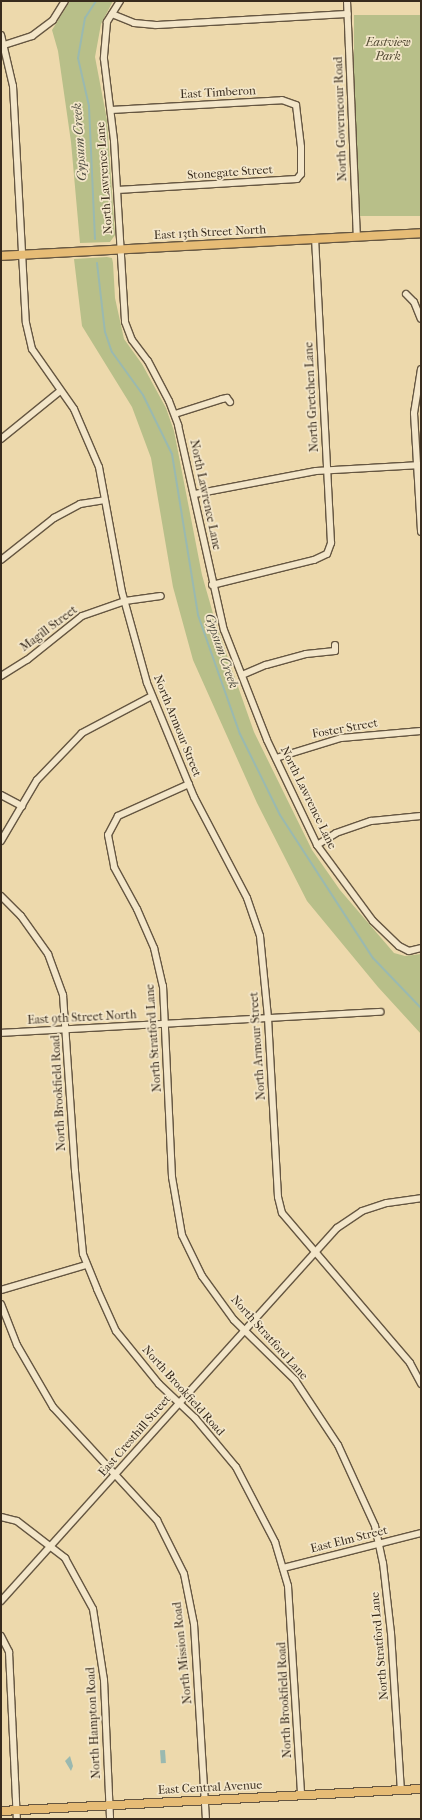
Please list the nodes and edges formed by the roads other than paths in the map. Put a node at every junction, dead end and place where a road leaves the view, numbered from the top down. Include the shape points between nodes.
1 (65, 1) edge
2 (120, 1) edge
3 (347, 1) edge
4 (112, 14) junction
5 (348, 14) junction
6 (1, 35) edge
7 (2, 45) edge
8 (111, 110) junction
9 (300, 134) joint
10 (117, 190) junction
11 (421, 233) edge
12 (357, 237) junction
13 (315, 239) junction
14 (120, 250) junction
15 (23, 255) junction
16 (1, 256) edge
17 (406, 294) dead end
18 (421, 319) edge
19 (421, 369) edge
20 (60, 391) junction
21 (230, 402) dead end
22 (174, 414) junction
23 (1, 439) edge
24 (419, 466) edge
25 (327, 470) junction
26 (195, 494) junction
27 (105, 500) junction
28 (421, 532) edge
29 (1, 560) edge
30 (212, 585) junction
31 (161, 596) dead end
32 (125, 601) junction
33 (335, 645) dead end
34 (242, 675) junction
35 (1, 676) edge
36 (152, 696) junction
37 (421, 731) edge
38 (276, 758) junction
39 (188, 784) junction
40 (1, 795) edge
41 (22, 806) junction
42 (421, 816) edge
43 (1, 841) edge
44 (317, 845) junction
45 (1, 896) edge
46 (421, 948) edge
47 (380, 1012) dead end
48 (268, 1018) junction
49 (166, 1024) junction
50 (66, 1030) junction
51 (1, 1033) edge
52 (421, 1198) edge
53 (314, 1252) junction
54 (86, 1265) junction
55 (1, 1290) edge
56 (1, 1304) edge
57 (245, 1330) junction
58 (421, 1384) edge
59 (179, 1403) junction
60 (116, 1476) junction
61 (1, 1517) edge
62 (421, 1533) edge
63 (378, 1544) junction
64 (49, 1545) junction
65 (283, 1568) junction
66 (1, 1602) edge
67 (1, 1636) edge
68 (421, 1789) edge
69 (401, 1790) junction
70 (301, 1795) junction
71 (206, 1801) junction
72 (109, 1806) junction
73 (1, 1811) edge
74 (16, 1815) edge
75 (110, 1819) edge
76 (206, 1819) edge

1 - 7 street via 53,20 32,36
2 - 4 street, North Lawrence Lane
3 - 5 street, North Governeour Road
4 - 5 street via 134,23 156,25
4 - 8 street, North Lawrence Lane via 107,22 104,59
5 - 12 street, North Governeour Road
6 - 7 street, North Armour Street
7 - 15 street, North Armour Street via 13,86
8 - 9 street, East Timberon via 282,100 296,105
8 - 10 street, North Lawrence Lane
9 - 10 street, Stonegate Street via 301,174 296,179
10 - 14 street, North Lawrence Lane
11 - 12 main road, East 13th Street North
12 - 13 main road, East 13th Street North
13 - 14 main road, East 13th Street North
13 - 25 street, North Gretchen Lane
14 - 15 main road, East 13th Street North
14 - 22 street, North Lawrence Lane via 125,322 132,340 148,361
15 - 16 main road, East 13th Street North
15 - 20 street, North Armour Street via 26,323 32,349
17 - 18 street via 414,302
19 - 24 street via 414,413
20 - 23 street
20 - 27 street, North Armour Street via 74,409 99,467
21 - 22 street via 227,398 222,399
22 - 26 street, North Lawrence Lane
24 - 25 street
24 - 28 street
25 - 26 street
25 - 30 street, North Gretchen Lane via 331,543 327,554 314,560
26 - 30 street, North Lawrence Lane
27 - 29 street via 80,504 54,518
27 - 32 street, North Armour Street
30 - 34 street, North Lawrence Lane via 224,630
31 - 32 street, Magill Street
32 - 35 street, Magill Street via 82,616 27,660
32 - 36 street, North Armour Street
33 - 34 street via 334,651 306,654 266,665
34 - 38 street, North Lawrence Lane
36 - 39 street, North Armour Street
36 - 41 street via 82,734 37,780
37 - 38 street, Foster Street via 341,738
38 - 44 street, North Lawrence Lane
39 - 48 street, North Armour Street via 247,898 260,936
39 - 49 street, North Stratford Lane via 118,816 108,835 114,868 137,908 154,948 163,986
40 - 41 street
41 - 43 street
42 - 44 street via 371,821 336,833
44 - 46 street, North Lawrence Lane via 373,921 399,946 409,951
45 - 50 street, North Brookfield Road via 21,916 48,954 63,995
47 - 48 street, East 9th Street North
48 - 49 street, East 9th Street North
48 - 53 street, North Armour Street via 278,1197 282,1213
49 - 50 street, East 9th Street North
49 - 57 street, North Stratford Lane via 172,1177 182,1235 202,1276 234,1320
50 - 51 street, East 9th Street North
50 - 54 street, North Brookfield Road via 75,1171
52 - 53 street, East Cresthill Street via 387,1203 362,1211 337,1228
53 - 57 street, East Cresthill Street
53 - 58 street, North Armour Street via 333,1270 410,1363
54 - 55 street
54 - 59 street, North Brookfield Road via 116,1331 159,1384
56 - 60 street, North Mission Road via 17,1345 53,1407
57 - 59 street, East Cresthill Street
57 - 63 street, North Stratford Lane via 295,1380 338,1446 374,1526
59 - 60 street, East Cresthill Street
59 - 65 street, North Brookfield Road via 236,1467 275,1542
60 - 64 street, East Cresthill Street
60 - 71 street, North Mission Road via 157,1520 184,1574 194,1624
61 - 64 street, North Hampton Road via 17,1521
62 - 63 street, East Elm Street
63 - 65 street, East Elm Street
63 - 69 street, North Stratford Lane via 391,1634
64 - 66 street, East Cresthill Street
64 - 72 street, North Hampton Road via 65,1558 94,1609 104,1680
65 - 70 street, North Brookfield Road via 288,1586 293,1646
67 - 74 street via 9,1652
68 - 69 main road, East Central Avenue
69 - 70 main road, East Central Avenue
70 - 71 main road, East Central Avenue
71 - 72 main road, East Central Avenue
71 - 76 street, North Mission Road
72 - 74 main road, East Central Avenue
72 - 75 street, North Hampton Road
73 - 74 main road, East Central Avenue

